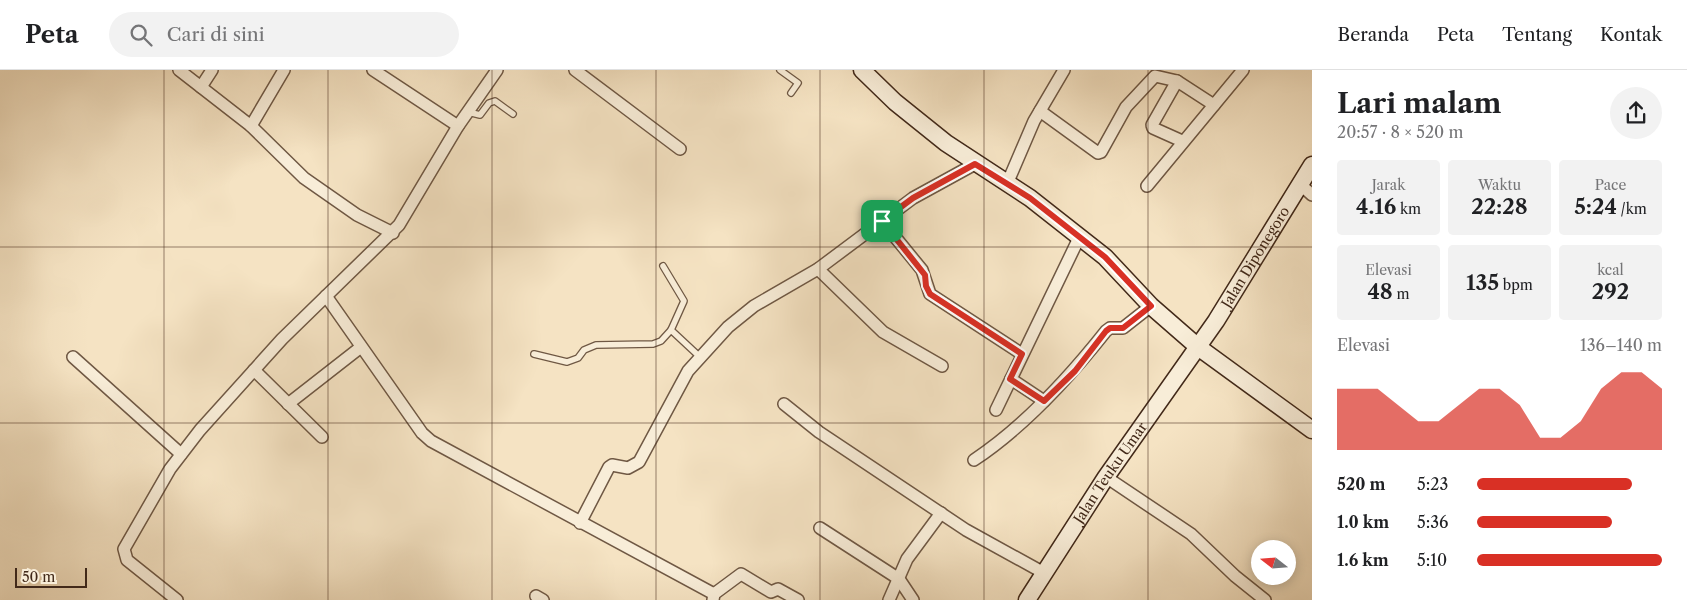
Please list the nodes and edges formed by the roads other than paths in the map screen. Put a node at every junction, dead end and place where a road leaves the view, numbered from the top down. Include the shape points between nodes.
1 (179, 70) edge
2 (212, 70) edge
3 (284, 70) edge
4 (373, 70) edge
5 (497, 70) edge
6 (575, 70) edge
7 (780, 70) edge
8 (862, 70) edge
9 (1243, 70) edge
10 (1059, 71) edge
11 (1176, 81) junction
12 (201, 87) junction
13 (791, 93) dead end
14 (1214, 106) junction
15 (1040, 111) junction
16 (468, 112) junction
17 (513, 114) dead end
18 (251, 126) junction
19 (458, 126) junction
20 (1182, 141) junction
21 (680, 149) dead end
22 (975, 164) junction
23 (1312, 165) edge
24 (1007, 184) junction
25 (1147, 186) dead end
26 (1306, 190) edge
27 (882, 221) junction
28 (392, 233) junction
29 (1079, 238) junction
30 (663, 266) dead end
31 (818, 269) junction
32 (326, 296) junction
33 (1151, 306) junction
34 (671, 330) junction
35 (361, 347) junction
36 (1198, 347) junction
37 (534, 354) dead end
38 (1022, 354) junction
39 (700, 356) junction
40 (73, 357) dead end
41 (942, 366) dead end
42 (254, 370) junction
43 (1010, 379) junction
44 (1044, 401) junction
45 (288, 404) junction
46 (784, 404) dead end
47 (996, 410) dead end
48 (1312, 430) edge
49 (322, 437) dead end
50 (181, 454) junction
51 (974, 460) dead end
52 (1106, 476) junction
53 (941, 513) junction
54 (580, 523) junction
55 (820, 528) dead end
56 (1044, 573) junction
57 (899, 579) junction
58 (713, 597) edge
59 (177, 600) edge
60 (798, 600) edge
61 (889, 600) edge
62 (912, 600) edge
63 (1027, 600) edge
64 (1265, 600) edge

1 - 12 street
2 - 12 street
3 - 18 street
4 - 19 street
5 - 16 street
6 - 21 street
7 - 13 lane via 798,83
8 - 22 main road via 895,102
9 - 14 street
10 - 15 street
11 - 14 street
11 - 15 street via 1160,75 1151,79 1126,107 1098,153
11 - 20 street via 1152,124 1153,128
12 - 18 street
14 - 20 street
15 - 24 street
16 - 17 lane via 480,115 489,103 495,101
16 - 19 street
18 - 28 street via 304,178 358,215
19 - 28 street
20 - 25 street
22 - 24 main road
22 - 27 street via 913,198
23 - 26 main road, Jalan Diponegoro
24 - 29 main road via 1056,217
26 - 36 main road, Jalan Diponegoro
27 - 31 street
27 - 38 street via 925,275 930,294
28 - 32 street
29 - 33 main road via 1105,257
29 - 38 street
30 - 34 lane via 684,300
31 - 39 street via 754,306
31 - 41 street via 883,332
32 - 35 street
32 - 42 street
33 - 36 main road
33 - 44 street via 1123,328 1106,331 1075,371
34 - 37 lane via 661,341 653,344 591,346 573,361
34 - 39 lane
35 - 45 street
35 - 54 street via 431,441
36 - 48 main road
36 - 52 main road, Jalan Teuku Umar
38 - 43 street
39 - 54 street via 666,409 646,453 634,466 609,467
40 - 50 street
42 - 45 street
42 - 50 street
43 - 44 street
43 - 47 street
44 - 51 street via 1003,440
45 - 49 street
46 - 53 street
50 - 59 street via 124,549 127,560
52 - 56 main road, Jalan Teuku Umar
52 - 64 street via 1191,534
53 - 56 street
53 - 57 street via 907,559
54 - 58 street
55 - 57 street
56 - 63 main road, Jalan Teuku Umar
57 - 61 street
57 - 62 street
58 - 60 street via 741,574 771,592 778,588

